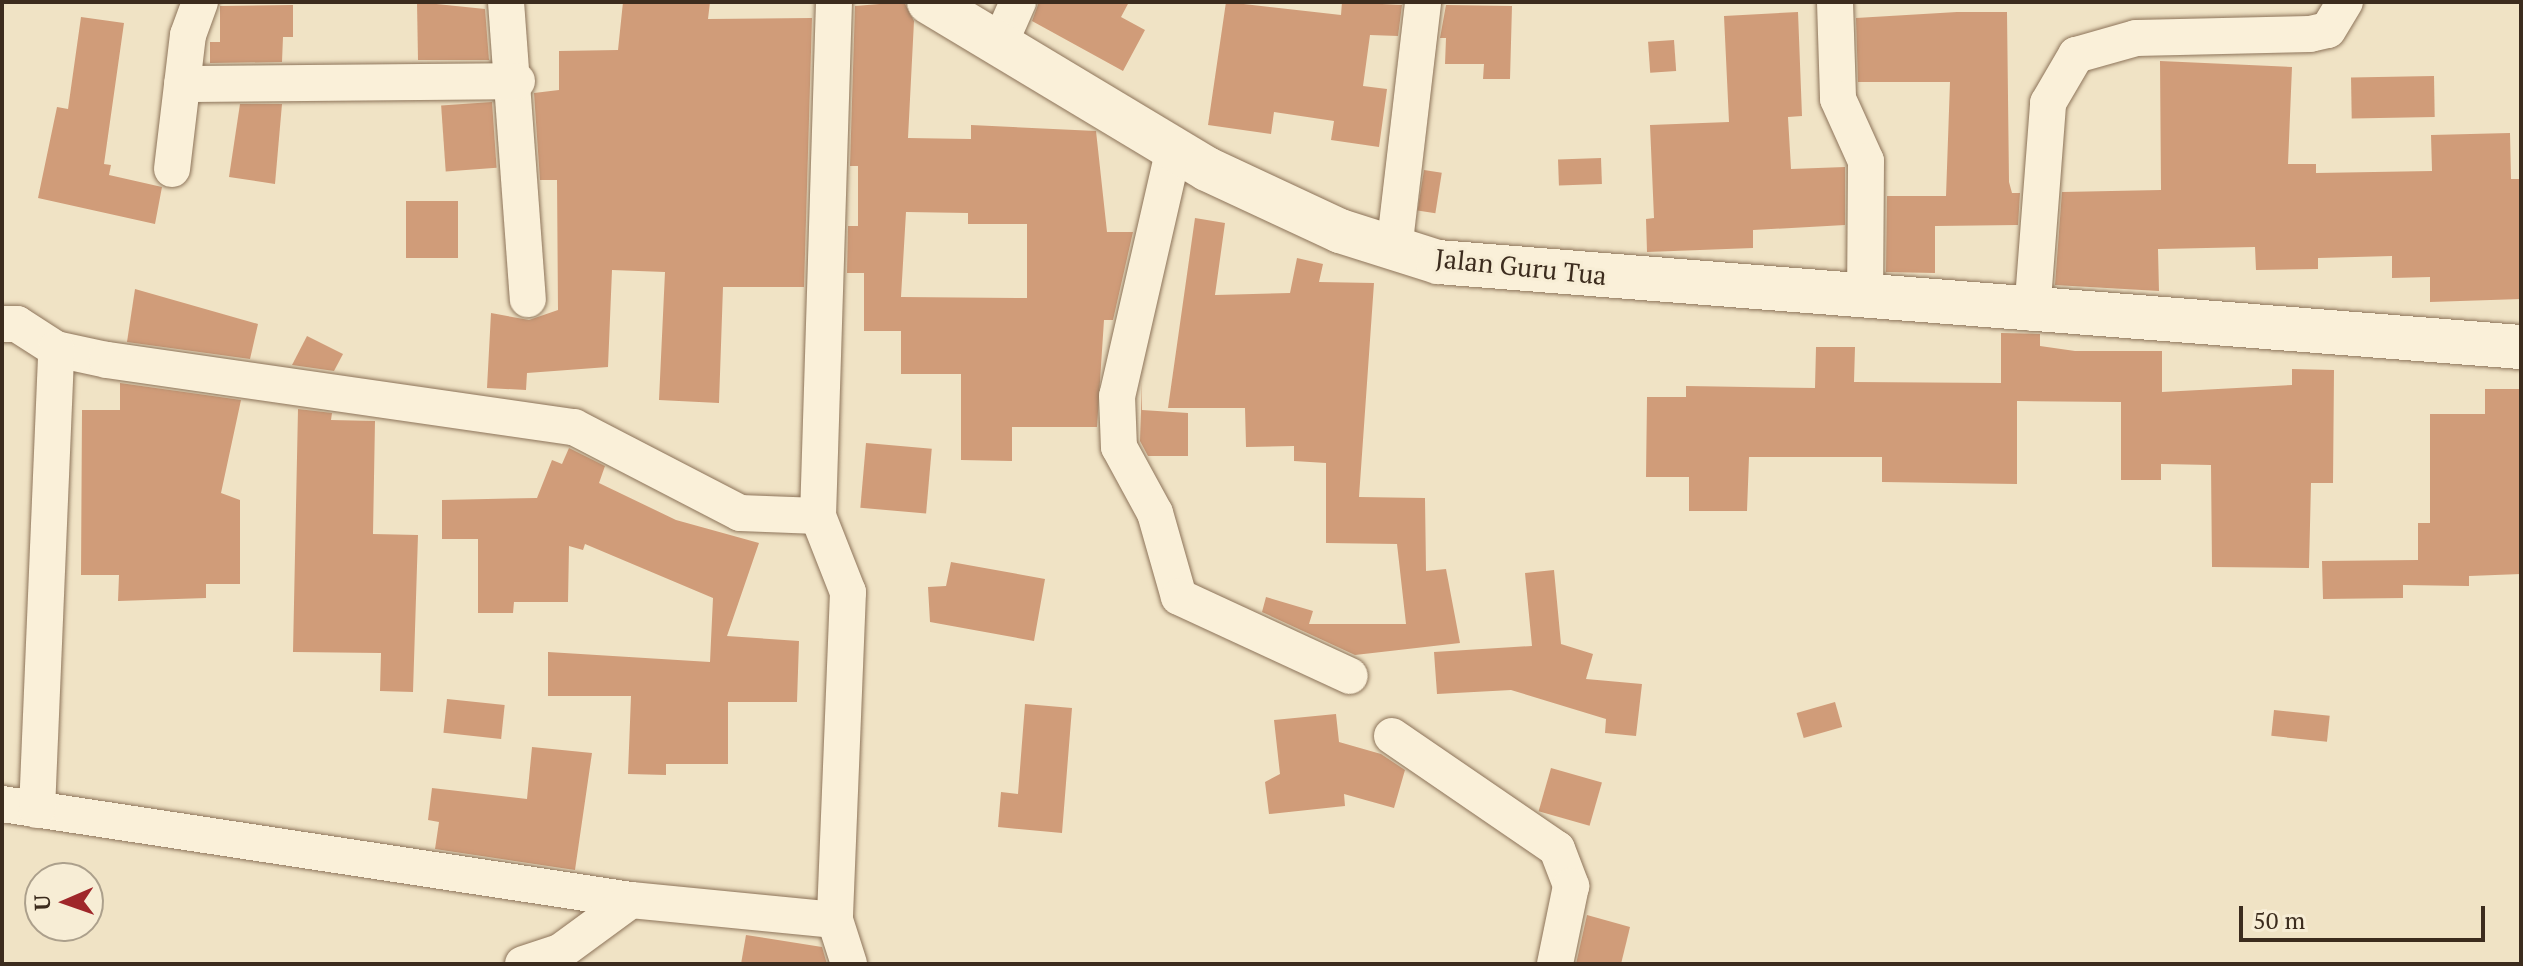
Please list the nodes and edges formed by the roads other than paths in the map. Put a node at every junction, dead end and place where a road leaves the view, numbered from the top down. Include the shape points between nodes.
1 (506, 2) edge
2 (834, 2) edge
3 (929, 2) edge
4 (1018, 2) edge
5 (1423, 2) edge
6 (1835, 2) edge
7 (2345, 2) edge
8 (189, 13) edge
9 (999, 45) junction
10 (517, 81) junction
11 (182, 84) junction
12 (1174, 148) junction
13 (172, 169) dead end
14 (1394, 250) junction
15 (1865, 297) junction
16 (528, 299) dead end
17 (2032, 313) junction
18 (2, 324) edge
19 (2521, 347) edge
20 (56, 349) junction
21 (818, 516) junction
22 (1350, 676) dead end
23 (1392, 736) dead end
24 (2, 804) edge
25 (37, 810) junction
26 (631, 900) junction
27 (835, 920) junction
28 (523, 964) edge
29 (849, 964) edge
30 (1555, 964) edge

1 - 10 street
2 - 21 street
3 - 9 main road, Jalan Guru Tua
4 - 9 street
5 - 14 street
6 - 15 street via 1838,99 1866,161
7 - 17 street via 2328,30 2310,34 2136,38 2076,55 2048,103
8 - 11 street
9 - 12 main road, Jalan Guru Tua
10 - 11 street
10 - 16 street
11 - 13 street
12 - 14 main road, Jalan Guru Tua via 1340,231
12 - 22 street via 1117,396 1119,447 1155,513 1179,597
14 - 15 main road, Jalan Guru Tua via 1438,262
15 - 17 main road, Jalan Guru Tua
17 - 19 main road, Jalan Guru Tua
18 - 20 street via 17,324
20 - 21 street via 363,402 505,413 574,427 740,513
20 - 25 street
21 - 27 street via 848,592
23 - 30 street via 1557,849 1571,886
24 - 25 street
25 - 26 street
26 - 27 street
26 - 28 street via 560,952
27 - 29 street

